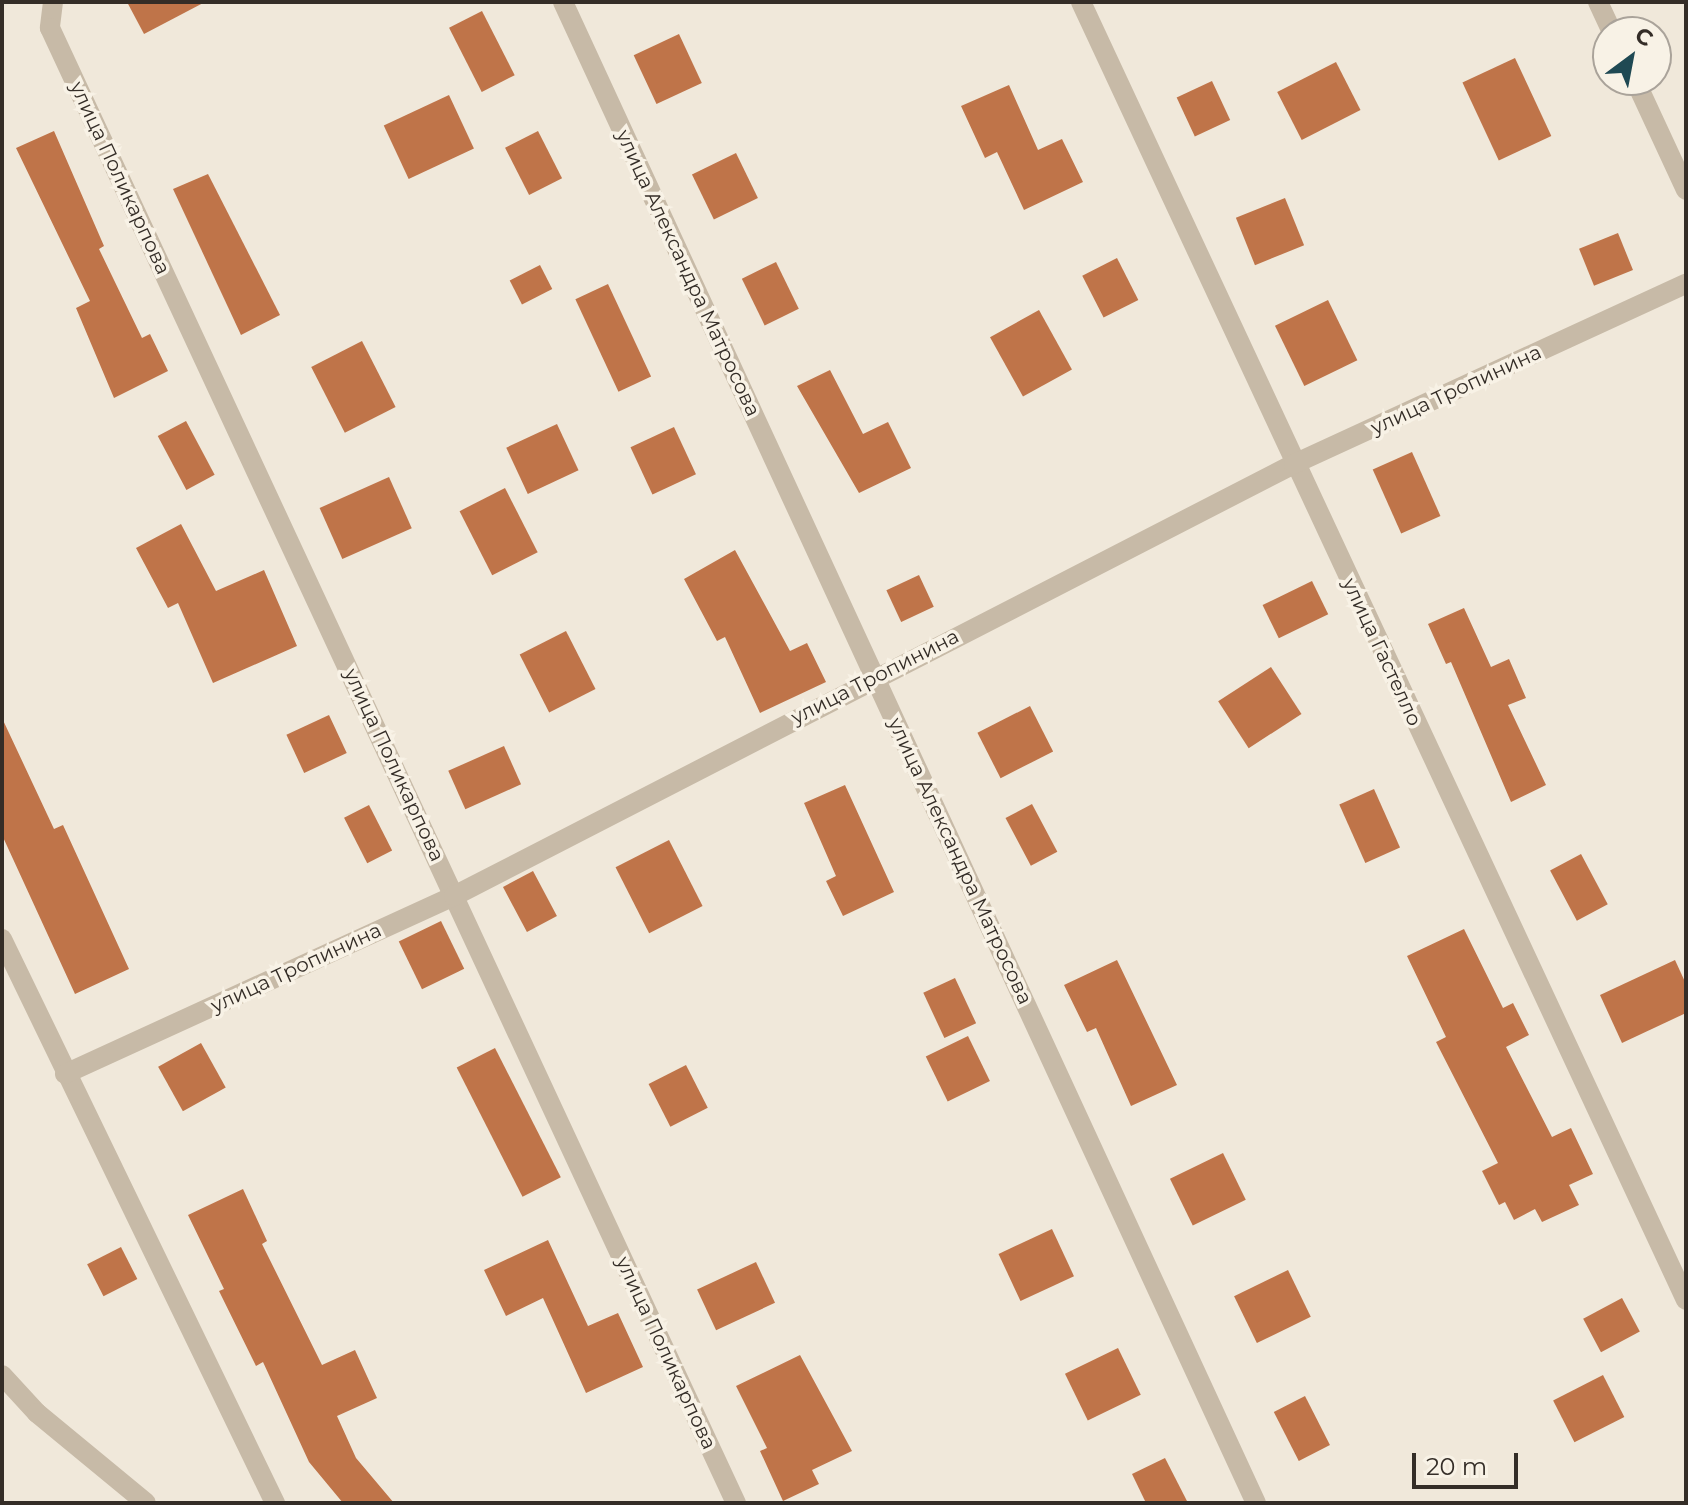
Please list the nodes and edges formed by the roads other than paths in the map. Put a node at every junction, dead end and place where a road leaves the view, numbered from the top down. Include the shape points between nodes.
1 (53, 2) edge
2 (563, 2) edge
3 (1081, 2) edge
4 (1642, 96) edge
5 (1686, 190) edge
6 (1686, 284) edge
7 (1294, 464) junction
8 (875, 676) junction
9 (454, 896) junction
10 (2, 939) edge
11 (65, 1074) junction
12 (1686, 1300) edge
13 (2, 1375) edge
14 (146, 1503) edge
15 (275, 1503) edge
16 (736, 1503) edge
17 (1256, 1503) edge

1 - 9 street, улица Поликарпова via 50,28
2 - 8 street, улица Александра Матросова
3 - 7 street, улица Гастелло
4 - 5 street
6 - 7 street, улица Тропинина
7 - 8 street, улица Тропинина
7 - 12 street, улица Гастелло
8 - 9 street, улица Тропинина
8 - 17 street, улица Александра Матросова
9 - 11 street, улица Тропинина
9 - 16 street, улица Поликарпова
10 - 11 street
11 - 15 street
13 - 14 street via 37,1413

